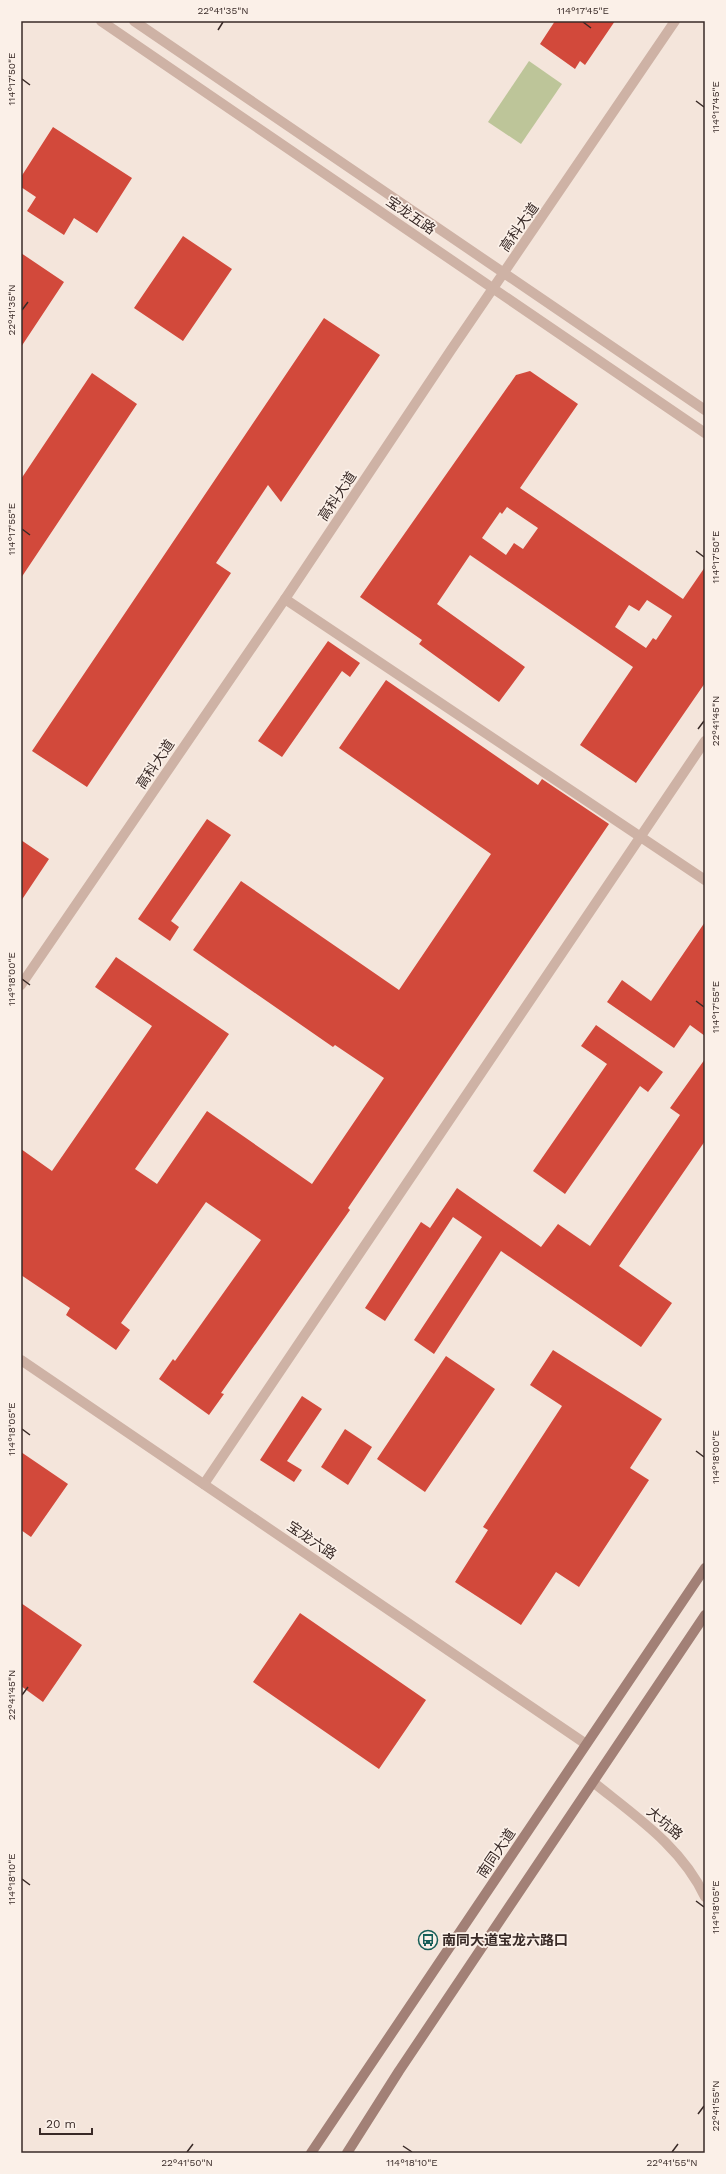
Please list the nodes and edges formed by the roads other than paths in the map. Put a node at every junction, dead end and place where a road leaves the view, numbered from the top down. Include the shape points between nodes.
1 (101, 21) edge
2 (134, 21) edge
3 (675, 21) edge
4 (504, 273) junction
5 (494, 289) junction
6 (705, 410) edge
7 (705, 433) edge
8 (285, 600) junction
9 (705, 741) edge
10 (640, 836) junction
11 (705, 880) edge
12 (21, 984) edge
13 (21, 1360) edge
14 (204, 1484) junction
15 (705, 1568) edge
16 (705, 1615) edge
17 (586, 1744) junction
18 (593, 1782) junction
19 (705, 1897) edge
20 (311, 2153) edge
21 (347, 2153) edge

1 - 5 street, 宝龙五路
2 - 4 street, 宝龙五路
3 - 4 street, 高科大道
4 - 5 street, 高科大道
4 - 6 street, 宝龙五路
5 - 7 street, 宝龙五路
5 - 8 street, 高科大道
8 - 10 street
8 - 12 street, 高科大道
9 - 10 street
10 - 11 street
10 - 14 street
13 - 14 street, 宝龙六路
14 - 17 street, 宝龙六路
15 - 17 main road, 南同大道
16 - 18 main road
17 - 20 main road, 南同大道
18 - 19 street, 大坑路 via 677,1853 700,1885
18 - 21 main road

